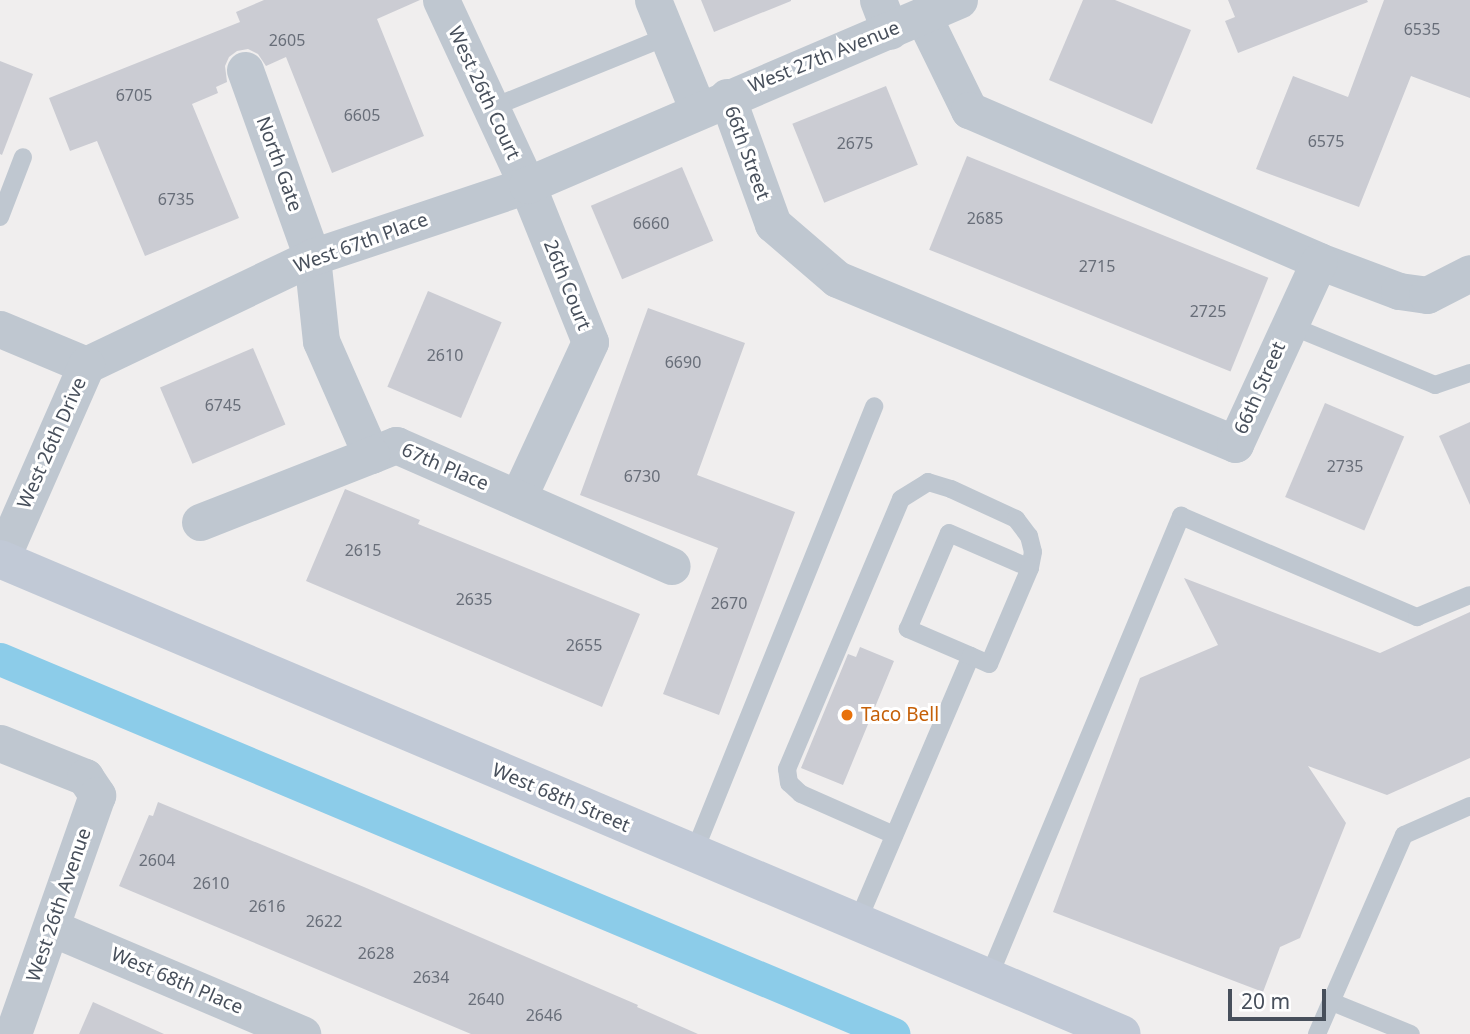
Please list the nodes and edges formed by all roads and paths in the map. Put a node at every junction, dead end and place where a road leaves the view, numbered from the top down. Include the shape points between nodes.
1 (441, 0) edge
2 (653, 0) edge
3 (959, 0) edge
4 (897, 16) edge
5 (667, 36) junction
6 (245, 71) dead end
7 (713, 104) junction
8 (491, 108) junction
9 (23, 157) dead end
10 (527, 185) junction
11 (0, 217) edge
12 (313, 257) junction
13 (1319, 261) junction
14 (1470, 272) edge
15 (1289, 325) junction
16 (0, 329) edge
17 (86, 365) junction
18 (1470, 373) edge
19 (874, 407) dead end
20 (371, 455) junction
21 (517, 498) junction
22 (200, 522) dead end
23 (0, 559) edge
24 (672, 566) dead end
25 (1030, 568) junction
26 (1470, 595) edge
27 (971, 656) junction
28 (0, 743) edge
29 (1470, 806) edge
30 (894, 835) junction
31 (693, 855) junction
32 (857, 923) junction
33 (52, 928) junction
34 (988, 979) junction
35 (1332, 1002) junction
36 (13, 1034) edge
37 (302, 1034) edge
38 (1122, 1034) edge
39 (1317, 1034) edge
40 (1411, 1034) edge

1 - 8 street, West 26th Court
2 - 5 street
3 - 4 street, West 27th Avenue
4 - 7 street, West 27th Avenue
4 - 13 street via 968,110
5 - 7 street
5 - 8 lane
6 - 12 street, North Gate
7 - 10 street, West 67th Place
7 - 15 street, 66th Street via 773,223 837,279 1235,444
8 - 10 street, West 26th Court
9 - 11 lane
10 - 12 street, West 67th Place
10 - 21 street, 26th Court via 590,341
12 - 17 street, West 67th Place
12 - 20 street, 67th Place via 321,341
13 - 14 street via 1399,291 1427,295
13 - 15 street, 66th Street
15 - 18 lane via 1435,386
16 - 17 street
17 - 23 street, West 26th Drive
19 - 31 lane
20 - 21 street, 67th Place via 396,445
20 - 22 street
21 - 24 street, 67th Place
23 - 31 main road, West 68th Street
25 - 27 lane via 989,664
25 - 27 lane via 949,533 908,629
25 - 30 lane via 1029,536 1016,519 928,482 901,499 787,769 789,783 801,794
26 - 34 lane via 1418,617 1181,516
27 - 30 lane
28 - 33 street, West 26th Avenue via 85,778 97,795
29 - 35 lane via 1404,835
30 - 32 lane
31 - 32 main road, West 68th Street
32 - 34 main road, West 68th Street
33 - 36 street, West 26th Avenue
33 - 37 street, West 68th Place
34 - 38 main road, West 68th Street
35 - 39 lane
35 - 40 lane

